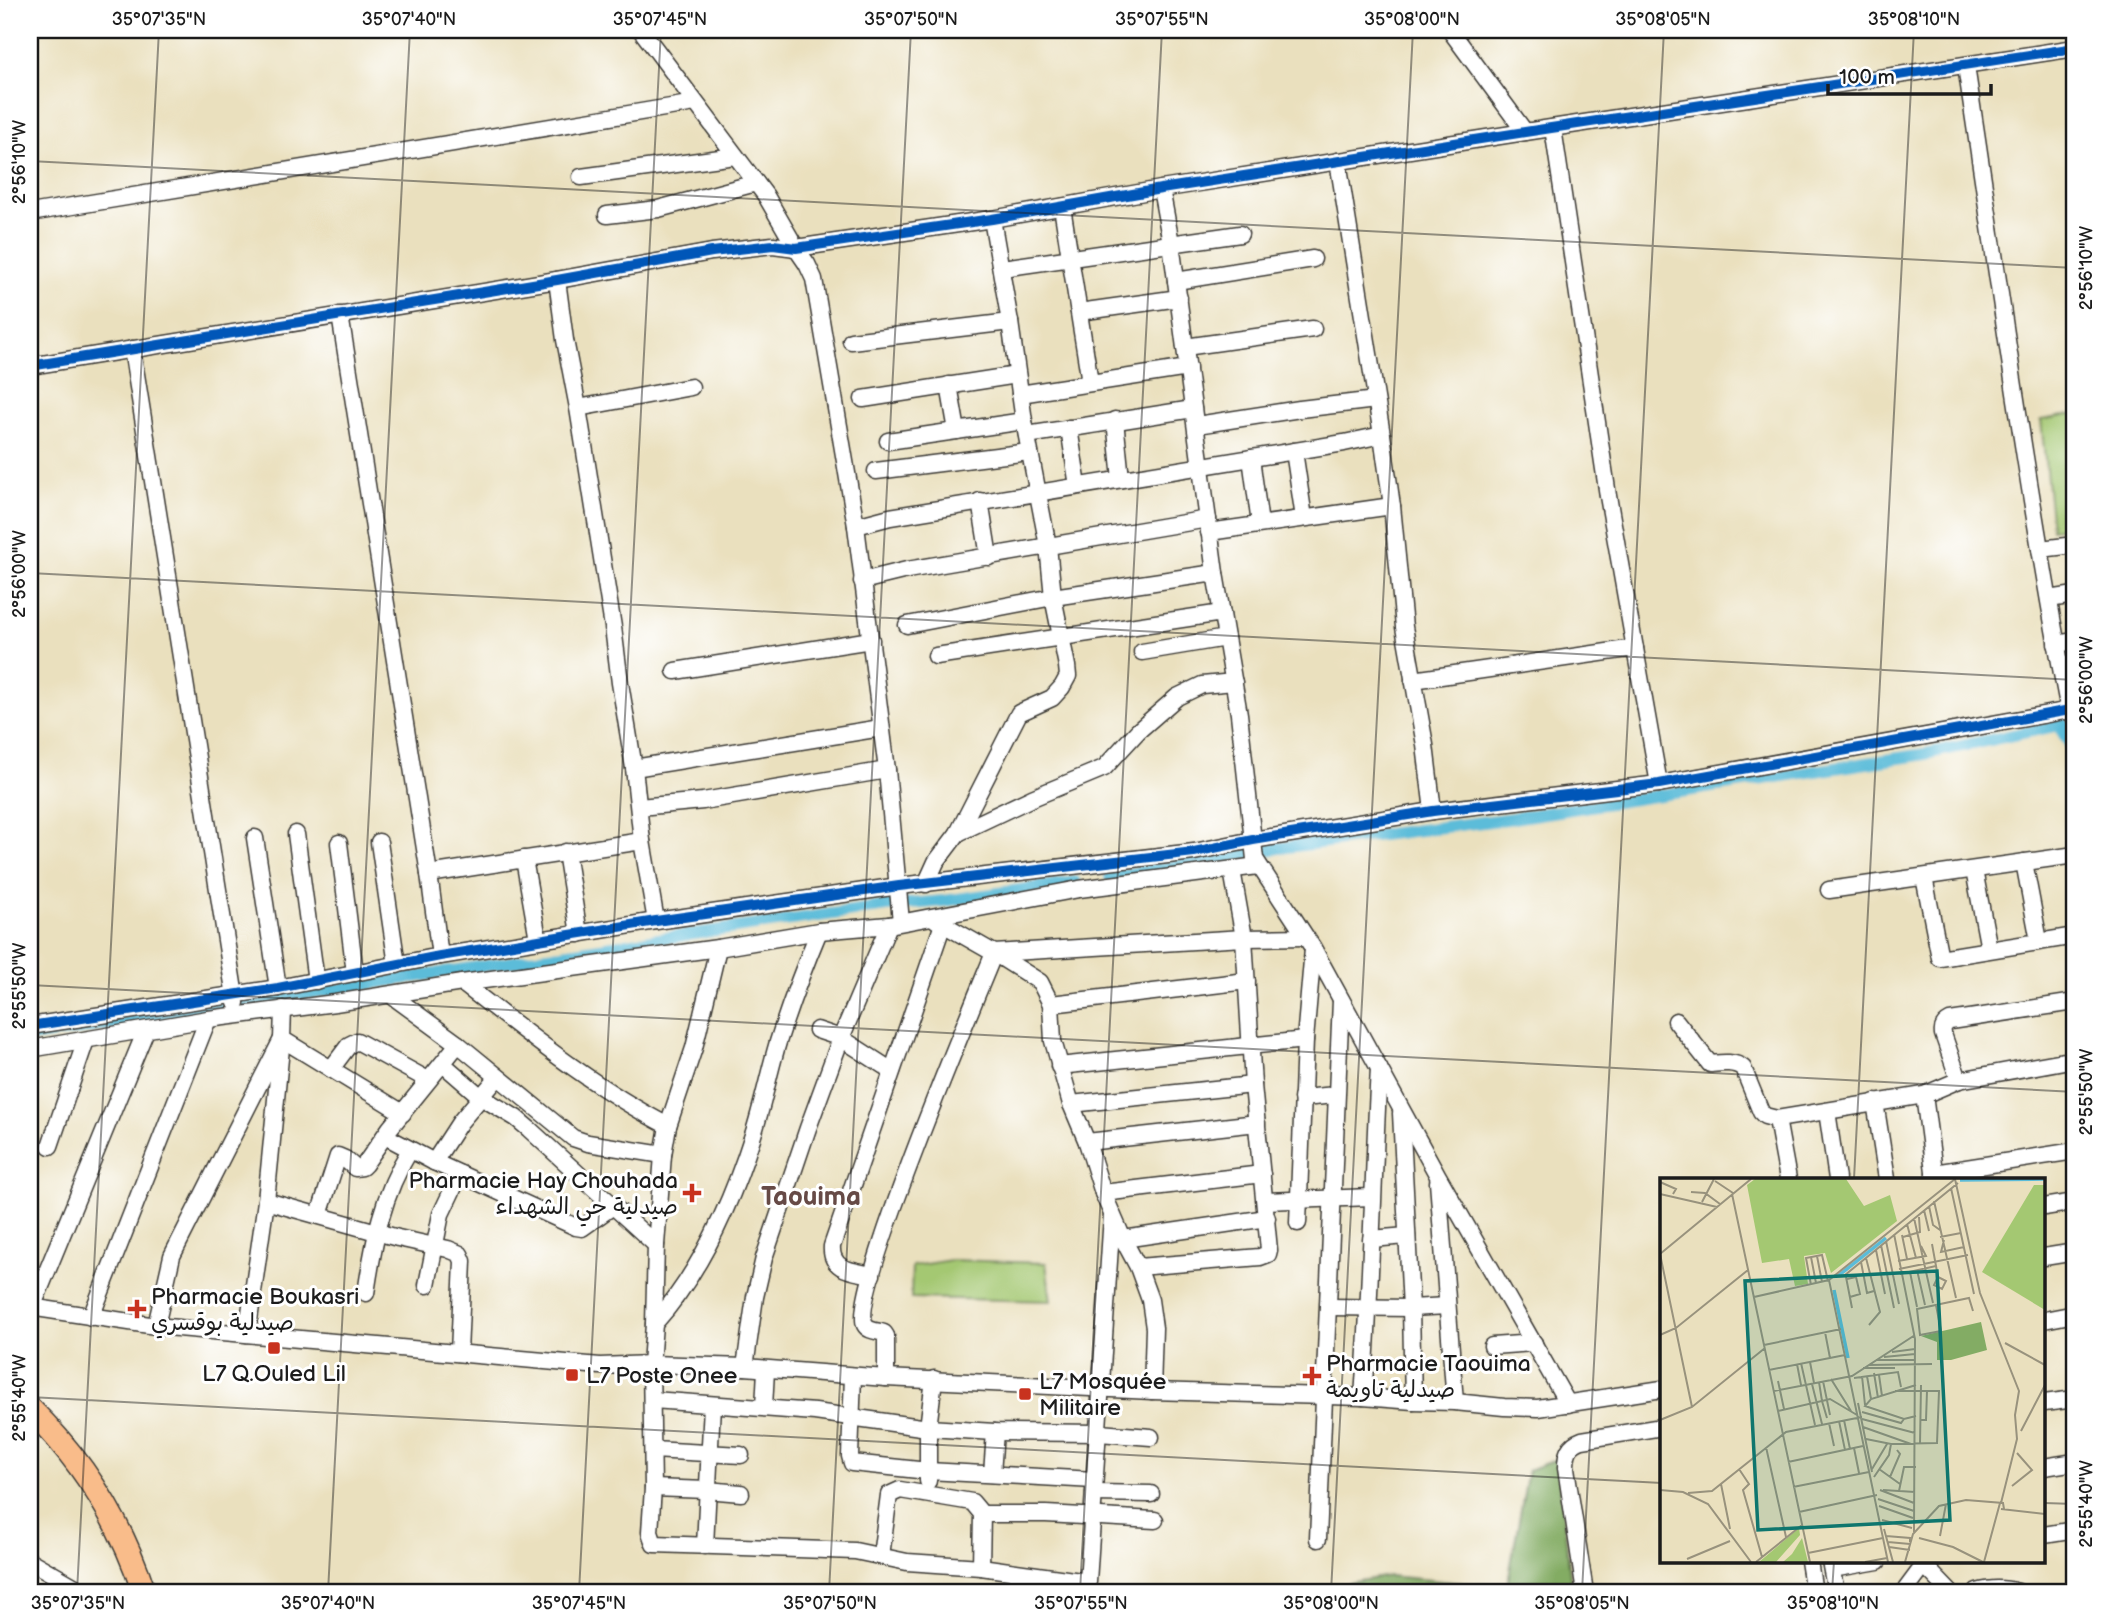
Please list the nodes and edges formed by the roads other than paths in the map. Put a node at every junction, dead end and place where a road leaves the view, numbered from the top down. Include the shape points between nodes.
1 (641, 30) edge
2 (1450, 30) edge
3 (2075, 48) edge
4 (1966, 65) junction
5 (695, 103) junction
6 (1553, 128) junction
7 (1525, 132) junction
8 (735, 156) junction
9 (1338, 161) junction
10 (581, 177) dead end
11 (756, 183) junction
12 (1161, 189) junction
13 (1062, 207) junction
14 (30, 213) edge
15 (607, 215) dead end
16 (992, 219) junction
17 (1240, 234) dead end
18 (1171, 243) junction
19 (796, 248) junction
20 (1071, 259) junction
21 (1312, 259) dead end
22 (1002, 268) junction
23 (557, 280) junction
24 (1176, 281) junction
25 (1179, 298) junction
26 (1079, 312) junction
27 (340, 315) junction
28 (1010, 322) junction
29 (1313, 329) dead end
30 (851, 341) dead end
31 (1185, 347) junction
32 (132, 349) junction
33 (30, 366) edge
34 (1188, 368) junction
35 (1017, 374) junction
36 (1090, 382) junction
37 (949, 385) junction
38 (691, 387) dead end
39 (1020, 394) junction
40 (863, 399) dead end
41 (1376, 400) junction
42 (578, 408) junction
43 (1195, 417) junction
44 (1115, 420) junction
45 (1069, 428) junction
46 (957, 431) junction
47 (1382, 435) junction
48 (1027, 436) junction
49 (888, 441) dead end
50 (1294, 452) junction
51 (1251, 458) junction
52 (1202, 466) junction
53 (876, 471) dead end
54 (1121, 479) junction
55 (1078, 486) junction
56 (1038, 491) junction
57 (980, 501) junction
58 (1392, 506) junction
59 (1304, 518) junction
60 (1260, 524) junction
61 (856, 526) junction
62 (1209, 526) junction
63 (2075, 545) edge
64 (1048, 546) junction
65 (2040, 549) junction
66 (989, 556) junction
67 (1215, 573) junction
68 (862, 581) junction
69 (2075, 595) edge
70 (1054, 597) junction
71 (2049, 599) junction
72 (1222, 613) junction
73 (907, 625) dead end
74 (1063, 637) junction
75 (1226, 638) junction
76 (871, 640) junction
77 (2075, 641) edge
78 (2056, 644) junction
79 (1635, 648) junction
80 (1142, 652) dead end
81 (936, 656) dead end
82 (675, 671) dead end
83 (1413, 680) junction
84 (1234, 682) junction
85 (2072, 707) edge
86 (881, 728) junction
87 (634, 768) junction
88 (887, 770) junction
89 (1659, 784) junction
90 (639, 807) junction
91 (1433, 811) junction
92 (958, 832) junction
93 (296, 834) dead end
94 (255, 838) dead end
95 (642, 841) junction
96 (1253, 841) junction
97 (379, 842) dead end
98 (339, 844) dead end
99 (566, 852) junction
100 (2075, 858) edge
101 (524, 859) junction
102 (2024, 862) junction
103 (1257, 863) junction
104 (1232, 870) junction
105 (1974, 870) junction
106 (429, 874) junction
107 (1924, 877) junction
108 (926, 884) junction
109 (1829, 890) dead end
110 (898, 909) junction
111 (656, 920) junction
112 (937, 921) junction
113 (819, 931) junction
114 (579, 934) junction
115 (2075, 936) edge
116 (538, 939) junction
117 (1244, 939) junction
118 (2039, 941) junction
119 (1309, 943) junction
120 (718, 948) junction
121 (1989, 949) junction
122 (994, 953) junction
123 (440, 956) junction
124 (397, 965) junction
125 (355, 973) junction
126 (316, 981) junction
127 (1247, 981) junction
128 (462, 983) junction
129 (278, 988) junction
130 (235, 995) junction
131 (391, 995) junction
132 (1341, 998) junction
133 (2075, 1002) edge
134 (1051, 1004) junction
135 (283, 1009) junction
136 (238, 1015) junction
137 (208, 1019) junction
138 (1676, 1021) dead end
139 (30, 1026) edge
140 (146, 1030) junction
141 (817, 1030) dead end
142 (841, 1038) junction
143 (282, 1039) junction
144 (86, 1040) junction
145 (1305, 1040) junction
146 (458, 1044) junction
147 (1251, 1046) junction
148 (30, 1049) edge
149 (2075, 1059) edge
150 (443, 1064) junction
151 (1059, 1066) junction
152 (1379, 1068) junction
153 (331, 1069) junction
154 (892, 1071) junction
155 (498, 1077) junction
156 (428, 1080) junction
157 (1959, 1080) junction
158 (1253, 1086) junction
159 (1336, 1095) junction
160 (1924, 1095) junction
161 (522, 1096) junction
162 (481, 1097) junction
163 (1302, 1098) junction
164 (1875, 1102) junction
165 (1071, 1104) junction
166 (1400, 1107) junction
167 (1827, 1111) junction
168 (506, 1112) junction
169 (403, 1113) junction
170 (1777, 1119) junction
171 (1257, 1123) junction
172 (668, 1126) junction
173 (385, 1136) junction
174 (1087, 1142) junction
175 (50, 1146) dead end
176 (410, 1150) junction
177 (2075, 1151) edge
178 (663, 1155) junction
179 (434, 1162) junction
180 (460, 1174) junction
181 (1262, 1174) junction
182 (1438, 1176) junction
183 (1935, 1176) edge
184 (1787, 1178) edge
185 (1837, 1178) edge
186 (1887, 1178) edge
187 (1103, 1193) junction
188 (1372, 1197) junction
189 (1332, 1199) junction
190 (1298, 1200) junction
191 (266, 1201) junction
192 (1265, 1201) junction
193 (2075, 1202) edge
194 (613, 1206) junction
195 (2046, 1207) edge
196 (319, 1215) junction
197 (1112, 1215) junction
198 (1267, 1219) junction
199 (1298, 1223) dead end
200 (377, 1232) junction
201 (1407, 1236) junction
202 (1122, 1239) junction
203 (1371, 1239) junction
204 (434, 1245) junction
205 (656, 1245) junction
206 (2075, 1252) edge
207 (2046, 1257) edge
208 (1138, 1267) junction
209 (872, 1275) junction
210 (427, 1285) dead end
211 (366, 1293) dead end
212 (1447, 1306) junction
213 (31, 1307) edge
214 (1329, 1307) junction
215 (1369, 1308) junction
216 (1411, 1308) junction
217 (2075, 1314) edge
218 (91, 1317) junction
219 (2046, 1320) edge
220 (654, 1324) junction
221 (156, 1326) junction
222 (247, 1334) junction
223 (1534, 1343) junction
224 (1492, 1346) dead end
225 (459, 1353) junction
226 (650, 1364) junction
227 (745, 1367) junction
228 (766, 1370) junction
229 (853, 1376) junction
230 (886, 1378) junction
231 (934, 1379) junction
232 (1100, 1387) junction
233 (1660, 1388) edge
234 (1152, 1391) junction
235 (1323, 1397) junction
236 (1363, 1397) junction
237 (2075, 1399) edge
238 (653, 1400) junction
239 (1413, 1401) junction
240 (1455, 1402) junction
241 (2046, 1403) edge
242 (1567, 1404) junction
243 (712, 1405) junction
244 (764, 1407) junction
245 (30, 1409) edge
246 (852, 1417) junction
247 (928, 1427) junction
248 (1660, 1427) edge
249 (30, 1428) edge
250 (995, 1432) junction
251 (1099, 1433) junction
252 (1151, 1437) dead end
253 (653, 1450) junction
254 (709, 1453) junction
255 (741, 1454) dead end
256 (2075, 1462) edge
257 (2046, 1467) edge
258 (928, 1471) junction
259 (992, 1475) junction
260 (1094, 1487) junction
261 (653, 1488) junction
262 (707, 1489) junction
263 (741, 1493) dead end
264 (1151, 1494) dead end
265 (927, 1495) junction
266 (982, 1514) junction
267 (1092, 1517) junction
268 (1155, 1520) dead end
269 (2075, 1530) edge
270 (2046, 1535) edge
271 (1318, 1539) dead end
272 (705, 1546) junction
273 (881, 1556) junction
274 (30, 1562) edge
275 (1809, 1562) edge
276 (1866, 1562) edge
277 (1926, 1563) edge
278 (1831, 1565) edge
279 (981, 1567) junction
280 (84, 1592) edge
281 (130, 1592) edge
282 (144, 1592) edge
283 (1585, 1592) edge
284 (1814, 1592) edge
285 (1836, 1592) edge
286 (1904, 1592) edge
287 (1951, 1592) edge
288 (1977, 1592) edge
289 (2018, 1592) edge

1 - 5 street
2 - 7 street
3 - 4 street
4 - 6 street
4 - 65 street
5 - 8 street
5 - 14 street
6 - 7 street
6 - 79 street
7 - 9 street
8 - 10 street
8 - 11 street
9 - 12 street
9 - 41 street
11 - 15 street via 658,209
11 - 19 street
12 - 13 street
12 - 18 street
13 - 16 street
13 - 20 street
16 - 19 street
16 - 22 street
17 - 18 street
18 - 20 street
18 - 24 street
19 - 23 street via 745,247
19 - 61 street via 814,279
20 - 22 street
20 - 26 street
21 - 24 street
22 - 28 street
23 - 27 street
23 - 42 street
24 - 25 street
25 - 26 street
25 - 31 street
26 - 36 street
27 - 32 street
27 - 106 street
28 - 30 street
28 - 35 street
29 - 31 street
31 - 34 street
32 - 33 street
32 - 130 street
34 - 36 street
34 - 43 street
35 - 37 street
35 - 39 street
36 - 39 street
37 - 40 street
37 - 46 street
38 - 42 street
39 - 48 street
41 - 43 street
41 - 47 street
42 - 87 street
43 - 44 street
43 - 52 street
44 - 45 street
44 - 54 street
45 - 48 street
45 - 55 street
46 - 48 street
46 - 49 street
47 - 50 street
47 - 58 street
48 - 53 street
48 - 56 street
50 - 51 street
50 - 59 street
51 - 52 street
51 - 60 street
52 - 54 street
52 - 62 street
54 - 55 street
55 - 56 street
56 - 57 street
56 - 64 street
57 - 61 street
57 - 66 street
58 - 59 street
58 - 83 street
59 - 60 street
60 - 62 street
61 - 68 street
62 - 64 street
62 - 67 street
63 - 65 street
64 - 66 street
64 - 70 street
65 - 71 street
66 - 68 street
67 - 70 street
67 - 72 street
68 - 76 street
69 - 71 street
70 - 73 street
70 - 74 street
71 - 78 street
72 - 74 street
72 - 75 street
74 - 81 street
74 - 92 street via 1068,676 1052,698 1019,713
75 - 80 street
75 - 84 street
76 - 82 street
76 - 86 street
77 - 78 street
78 - 85 street
79 - 83 street
79 - 89 street
83 - 91 street
84 - 92 street via 1202,685 1177,697 1104,768
84 - 96 street
85 - 89 street
86 - 87 street
86 - 88 street
87 - 90 street
88 - 90 street
88 - 110 street
89 - 91 street
90 - 95 street
91 - 96 street
92 - 108 street
93 - 126 street
94 - 129 street
95 - 99 street
95 - 111 street
96 - 103 street
96 - 108 street
97 - 124 street
98 - 125 street
99 - 101 street
99 - 114 street
100 - 102 street
101 - 106 street
101 - 116 street
102 - 105 street
102 - 118 street
103 - 104 street
103 - 119 street
104 - 112 street via 1079,890
104 - 117 street
105 - 107 street
105 - 121 street
106 - 123 street
107 - 109 street
107 - 121 street via 1940,958
108 - 110 street
110 - 111 street
110 - 112 street
110 - 113 street
110 - 142 street
111 - 114 street
112 - 122 street
112 - 154 street
113 - 120 street
113 - 220 street via 730,1194 687,1283
114 - 116 street
115 - 118 street
116 - 123 street
117 - 119 street
117 - 122 street
117 - 127 street
118 - 121 street
119 - 132 street
119 - 145 street
120 - 128 street
120 - 172 street via 694,1048
122 - 134 street via 1040,982
122 - 209 street via 926,1117
123 - 124 street
124 - 125 street
125 - 126 street
126 - 129 street
127 - 134 street
127 - 147 street
128 - 131 street
128 - 172 street via 597,1084
129 - 130 street
130 - 136 street
130 - 139 street
131 - 135 street
131 - 146 street
132 - 152 street
132 - 159 street
133 - 157 street via 1945,1024 1943,1034
134 - 151 street
135 - 136 street
135 - 143 street
136 - 137 street
137 - 140 street
137 - 218 street
138 - 170 street via 1710,1064 1740,1065 1761,1112
140 - 144 street
140 - 213 street
141 - 142 street
142 - 154 street
142 - 227 street via 764,1258
143 - 153 street
143 - 191 street
143 - 221 street via 172,1256
144 - 148 street
144 - 175 street
145 - 147 street
145 - 163 street
146 - 150 street
146 - 155 street
147 - 151 street
147 - 158 street
149 - 157 street
150 - 156 street
150 - 162 street
151 - 165 street
152 - 166 street
152 - 188 street
153 - 156 street via 357,1041
153 - 169 street
154 - 209 street via 831,1253 842,1268
155 - 161 street
155 - 162 street
156 - 169 street
157 - 160 street
158 - 165 street
158 - 171 street
159 - 163 street
159 - 189 street
160 - 164 street
160 - 183 street
161 - 168 street
161 - 178 street via 573,1138
162 - 168 street
162 - 179 street
163 - 190 street
164 - 167 street
164 - 186 street
165 - 174 street
166 - 182 street
166 - 201 street
167 - 170 street
167 - 185 street
168 - 194 street
169 - 173 street
170 - 184 street
171 - 174 street
171 - 181 street
172 - 178 street
173 - 176 street
173 - 196 street via 362,1167 336,1158
174 - 187 street
176 - 179 street
176 - 200 street via 390,1187
177 - 183 street
178 - 205 street
179 - 180 street
180 - 194 street via 576,1227
180 - 204 street via 441,1214
181 - 187 street
181 - 192 street
182 - 212 street
182 - 223 street
187 - 197 street
188 - 189 street
188 - 203 street
189 - 190 street
189 - 214 street
190 - 192 street
190 - 199 street
191 - 196 street
191 - 222 street
192 - 198 street
193 - 195 street
194 - 205 street
196 - 200 street
197 - 202 street
197 - 232 street
198 - 202 street
198 - 208 street via 1270,1244 1265,1256
200 - 204 street
200 - 211 street
201 - 203 street
201 - 216 street
202 - 208 street
203 - 215 street
204 - 210 street
204 - 225 street via 462,1256
205 - 220 street
206 - 207 street
208 - 234 street via 1154,1328
209 - 230 street via 864,1318 869,1329 886,1336
212 - 216 street
212 - 240 street
213 - 218 street
214 - 215 street
214 - 235 street
215 - 216 street
215 - 236 street
216 - 239 street
217 - 219 street
218 - 221 street
220 - 226 street
221 - 222 street
222 - 225 street
223 - 224 street
223 - 242 street
225 - 226 street via 600,1366
226 - 227 street
226 - 238 street
227 - 228 street
228 - 229 street
228 - 244 street
229 - 230 street
229 - 246 street
230 - 231 street
231 - 232 street
231 - 247 street
232 - 234 street
232 - 251 street
233 - 242 street
234 - 235 street
235 - 236 street
235 - 271 street
236 - 239 street
237 - 241 street
238 - 243 street
238 - 253 street
239 - 240 street
240 - 242 street via 1515,1408
243 - 244 street
243 - 254 street
244 - 246 street
245 - 282 highway via 97,1491
246 - 247 street
246 - 258 street via 852,1463
247 - 250 street
247 - 258 street
248 - 283 street via 1582,1440 1568,1451 1566,1468
249 - 281 highway via 83,1493
250 - 251 street
250 - 259 street
251 - 252 street
251 - 260 street
253 - 254 street
253 - 261 street
254 - 255 street
254 - 262 street
256 - 257 street
258 - 259 street
258 - 265 street
259 - 260 street
260 - 264 street
260 - 267 street
261 - 262 street
261 - 272 street via 650,1532 654,1544
262 - 263 street
262 - 272 street
265 - 266 street via 972,1503
265 - 273 street via 900,1490 889,1495
266 - 267 street
266 - 279 street
267 - 268 street
267 - 279 street via 1088,1582
269 - 270 street
272 - 273 street via 855,1551
273 - 279 street
274 - 280 street
275 - 284 street
276 - 278 street
277 - 286 street
277 - 287 street
278 - 285 street
288 - 289 street via 2005,1588

